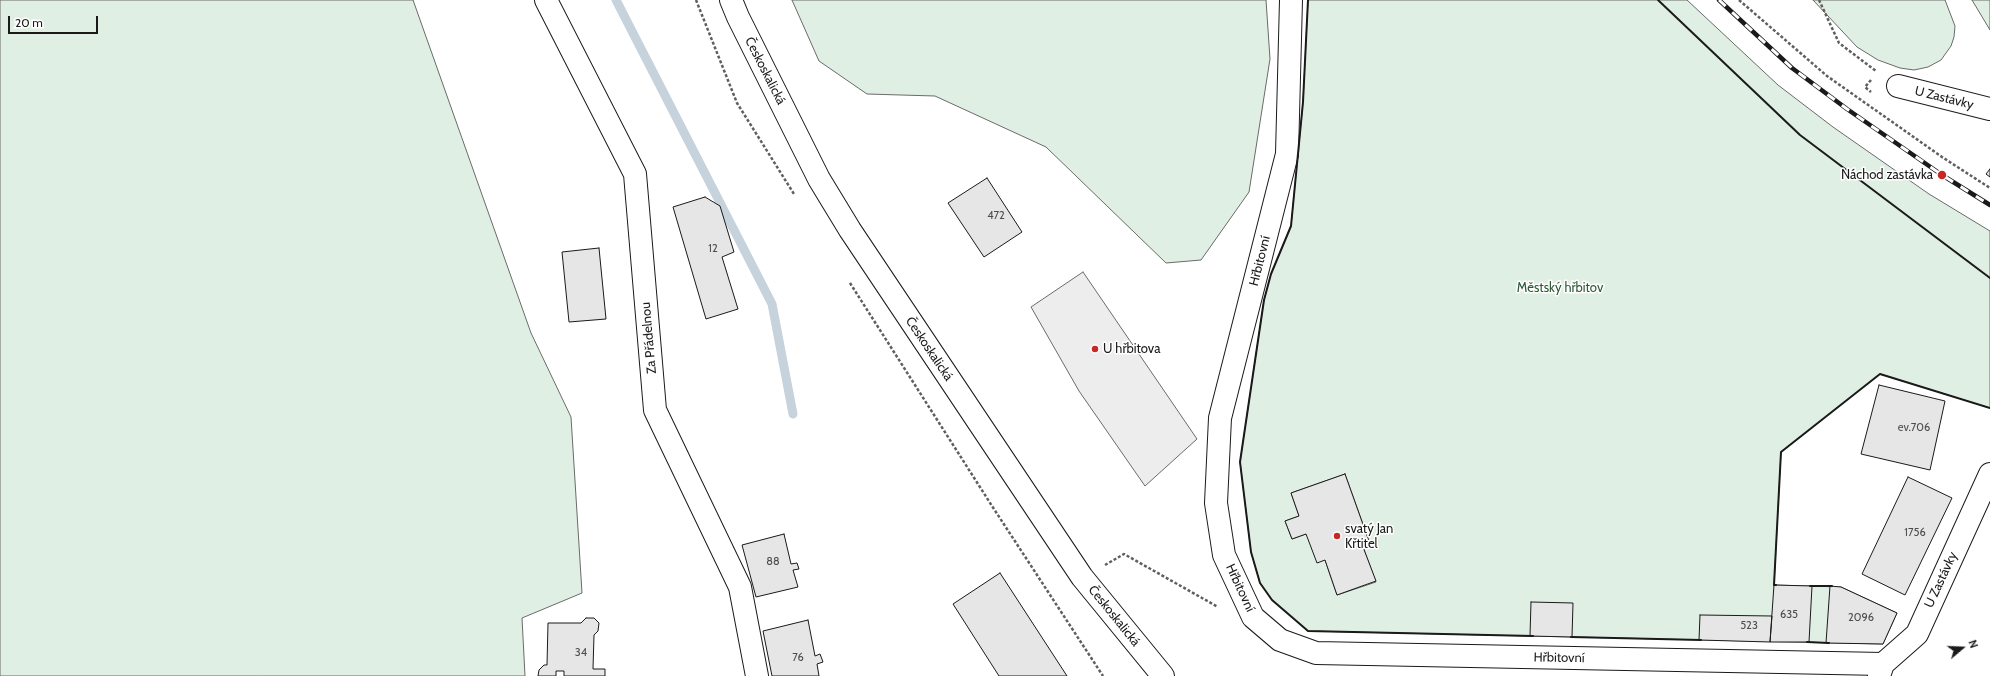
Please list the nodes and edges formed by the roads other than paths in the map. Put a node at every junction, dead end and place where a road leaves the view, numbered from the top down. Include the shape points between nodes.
1 (546, 0) edge
2 (731, 0) edge
3 (1291, 0) edge
4 (1898, 86) road end
5 (1990, 110) edge
6 (1990, 474) edge
7 (1881, 670) edge
8 (756, 676) edge
9 (1163, 676) edge

1 - 8 street, Za Přádelnou via 635,174 655,410 740,587
2 - 9 street, Českoskalická via 820,179 850,230 1082,577
3 - 7 street, Hřbitovní via 1287,154 1220,418 1216,503 1224,556 1253,617 1280,640 1316,653
4 - 5 street, U Zastávky
6 - 7 street, U Zastávky via 1917,634

